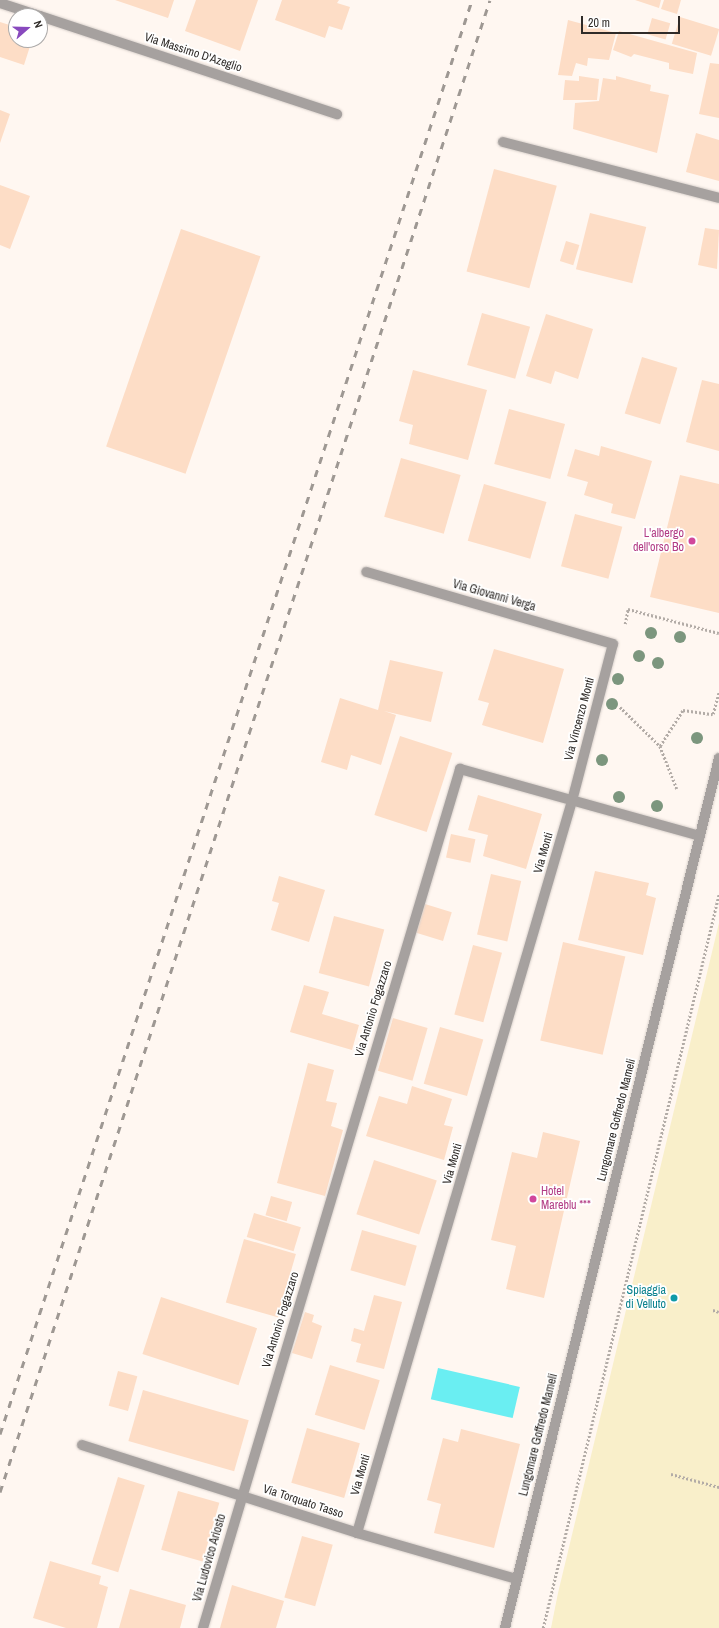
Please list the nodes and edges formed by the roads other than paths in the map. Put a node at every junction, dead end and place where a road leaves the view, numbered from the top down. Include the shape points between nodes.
1 (0, 3) edge
2 (15, 8) edge
3 (48, 19) edge
4 (338, 114) dead end
5 (502, 142) dead end
6 (719, 198) edge
7 (366, 572) dead end
8 (613, 644) joint
9 (719, 758) edge
10 (572, 801) junction
11 (700, 836) junction
12 (82, 1445) dead end
13 (242, 1496) junction
14 (358, 1533) junction
15 (516, 1580) junction
16 (203, 1628) edge
17 (505, 1628) edge

1 - 2 street, Via Massimo D'Azeglio
3 - 4 street, Via Massimo D'Azeglio
5 - 6 street
7 - 8 street, Via Giovanni Verga
8 - 10 street, Via Vincenzo Monti
9 - 11 street, Lungomare Goffredo Mameli
10 - 11 street, Via Antonio Fogazzaro
10 - 13 street, Via Antonio Fogazzaro via 460,769
10 - 14 street, Via Monti
11 - 15 street, Lungomare Goffredo Mameli
12 - 13 street, Via Torquato Tasso
13 - 14 street, Via Torquato Tasso
13 - 16 street, Via Ludovico Ariosto
14 - 15 street, Via Torquato Tasso
15 - 17 street, Lungomare Goffredo Mameli

